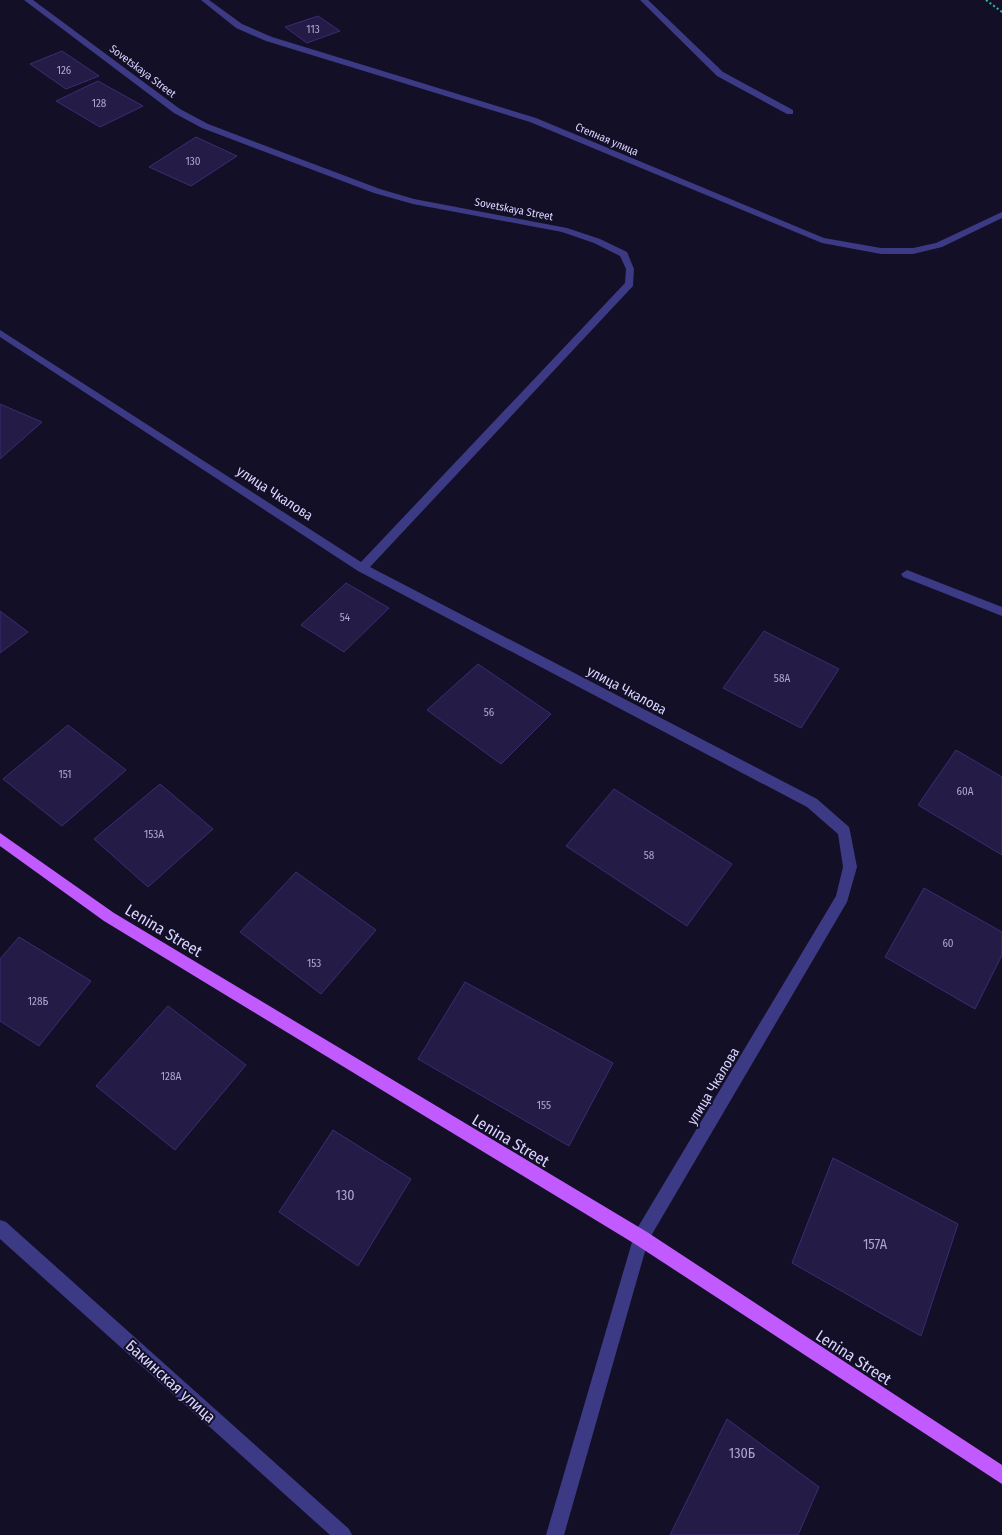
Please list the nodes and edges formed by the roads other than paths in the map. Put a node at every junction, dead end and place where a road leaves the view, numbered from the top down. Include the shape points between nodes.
1 (28, 0) edge
2 (205, 0) edge
3 (644, 0) edge
4 (790, 112) dead end
5 (1002, 215) edge
6 (0, 333) edge
7 (362, 568) junction
8 (907, 574) dead end
9 (1002, 612) edge
10 (0, 839) edge
11 (0, 1228) edge
12 (640, 1238) junction
13 (1002, 1475) edge
14 (343, 1535) edge
15 (555, 1535) edge

1 - 7 street, Sovetskaya Street via 178,111 205,126 377,191 564,230 624,254 630,269 630,284
2 - 5 street, Степная улица via 239,26 269,39 533,120 822,240 881,251 913,251 939,246
3 - 4 street via 720,74
6 - 7 street, улица Чкалова
7 - 12 street, улица Чкалова via 812,803 844,831 850,867 842,898
8 - 9 street
10 - 12 main road, Lenina Street via 109,917
11 - 14 street, Бакинская улица
12 - 13 main road, Lenina Street
12 - 15 street, улица Чкалова

